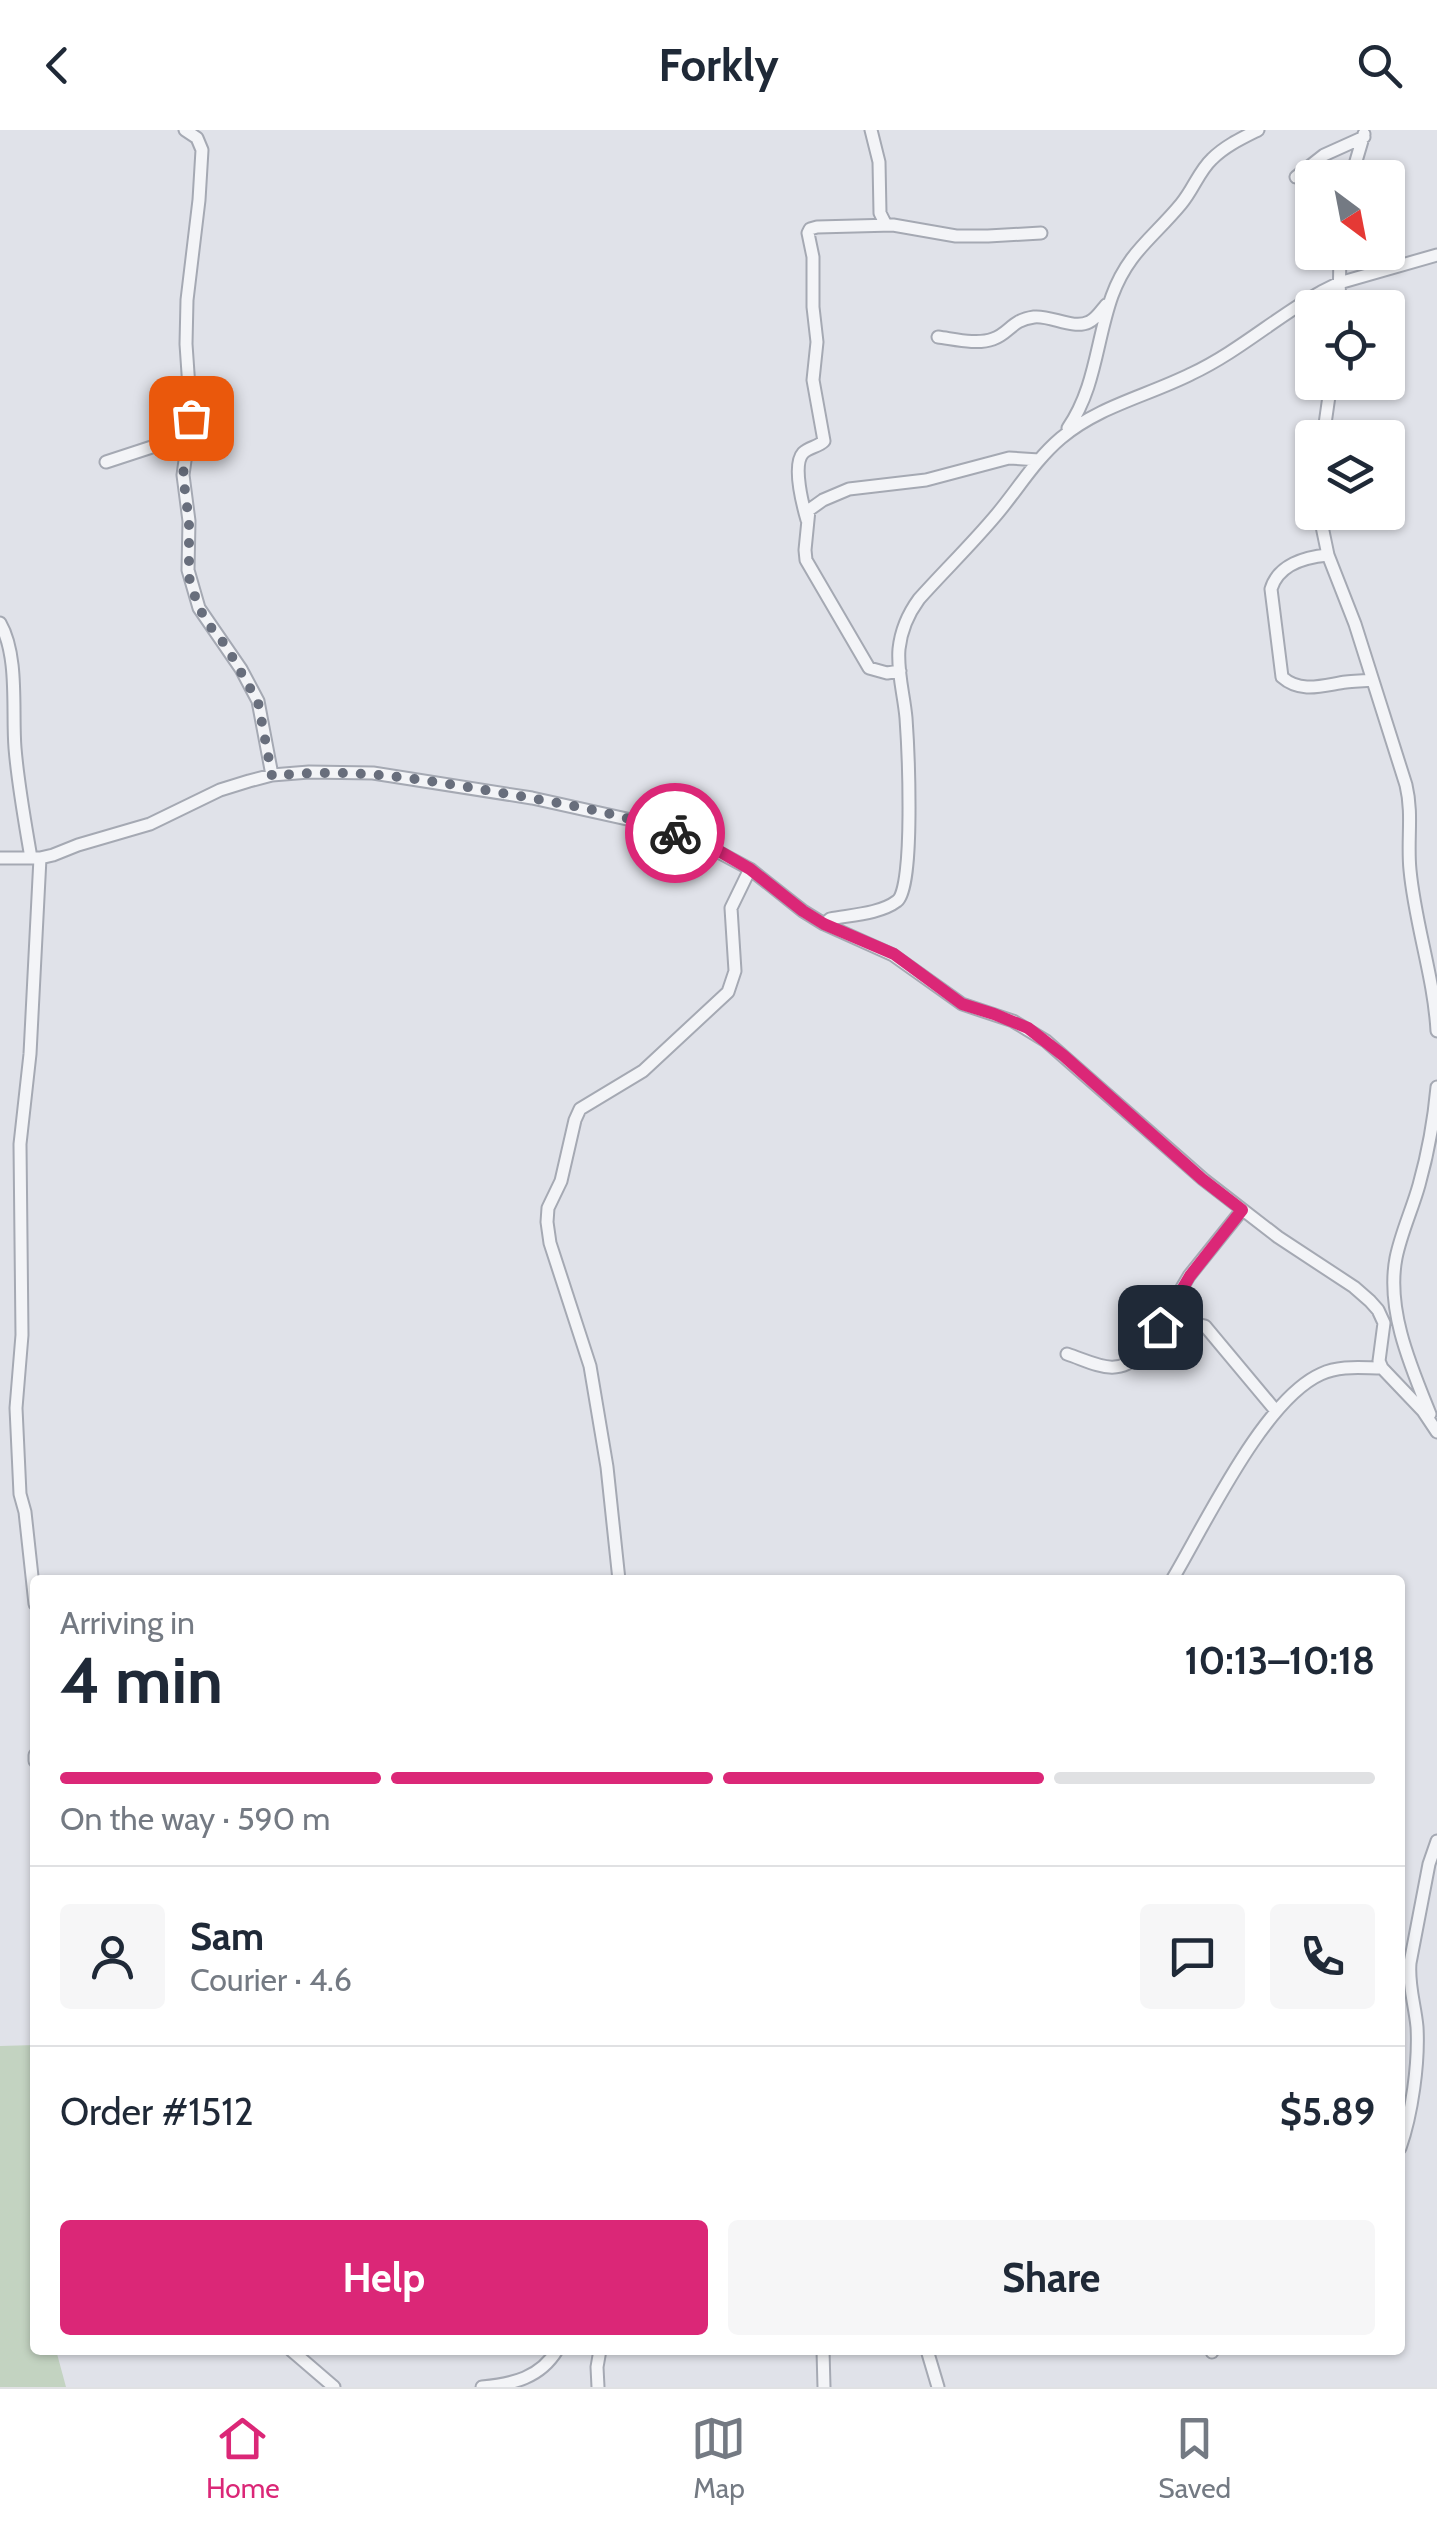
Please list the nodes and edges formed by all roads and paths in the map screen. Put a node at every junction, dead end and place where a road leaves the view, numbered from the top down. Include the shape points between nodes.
1 (185, 130) edge
2 (871, 130) edge
3 (1258, 130) edge
4 (1365, 133) edge
5 (1317, 160) edge
6 (1357, 160) edge
7 (886, 225) junction
8 (1041, 232) dead end
9 (1437, 256) edge
10 (1339, 270) edge
11 (1339, 284) junction
12 (1339, 290) edge
13 (1112, 298) junction
14 (938, 336) dead end
15 (1060, 439) junction
16 (188, 442) junction
17 (1039, 460) junction
18 (106, 462) dead end
19 (807, 520) junction
20 (1323, 530) edge
21 (1328, 555) junction
22 (0, 623) edge
23 (900, 671) junction
24 (1372, 680) junction
25 (272, 776) junction
26 (0, 858) edge
27 (36, 858) junction
28 (750, 869) junction
29 (824, 924) junction
30 (1437, 1030) edge
31 (1437, 1087) edge
32 (1242, 1210) junction
33 (1144, 1352) junction
34 (1067, 1354) dead end
35 (1382, 1368) junction
36 (1432, 1408) edge
37 (1276, 1411) junction
38 (32, 1575) edge
39 (618, 1575) edge
40 (1175, 1575) edge
41 (1437, 1841) edge
42 (1405, 2124) edge
43 (297, 2355) edge
44 (553, 2355) edge
45 (599, 2355) edge
46 (823, 2355) edge
47 (928, 2355) edge
48 (334, 2387) edge
49 (482, 2387) edge
50 (598, 2387) edge
51 (824, 2387) edge
52 (938, 2387) edge

1 - 16 street via 202,150 187,300
2 - 7 street
3 - 13 street via 1206,166 1130,258
4 - 5 street
4 - 6 street
7 - 8 street via 956,236
7 - 19 street via 817,227 808,233 817,342 813,380 824,441 799,460
9 - 11 street
10 - 11 street
11 - 12 street
11 - 15 street via 1214,362 1115,404
13 - 14 street via 1081,324 1033,317 993,339
13 - 15 street via 1084,401
15 - 17 street
16 - 18 street
16 - 25 street via 183,475 194,594 254,690
17 - 19 street via 1010,458 926,480 849,489 812,506
17 - 23 street via 910,611
19 - 23 street via 806,560 865,664 874,671
20 - 21 street
21 - 24 street
21 - 24 street via 1284,568 1273,582 1282,677 1317,688
22 - 27 street via 14,687 17,769
23 - 29 street via 908,766 904,892 884,907
24 - 30 street via 1411,806 1410,871
25 - 27 street via 220,790 150,824
25 - 28 street via 373,773 532,798 668,830
26 - 27 street
27 - 38 street via 20,1144 16,1408
28 - 29 street
28 - 39 street via 731,908 734,971 728,992 643,1072 580,1109 548,1208 550,1242 590,1366
29 - 32 street via 894,954 962,1004 1028,1028
31 - 36 street via 1394,1279 1404,1345
32 - 33 street via 1190,1276
32 - 35 street via 1378,1310 1384,1322
33 - 34 street via 1108,1368
33 - 37 street via 1188,1322 1199,1323
35 - 36 street via 1437,1432
35 - 37 street via 1322,1374
37 - 40 street
41 - 42 street via 1410,1963 1416,2072
43 - 48 street
44 - 49 street via 526,2378
45 - 50 street
46 - 51 street
47 - 52 street

